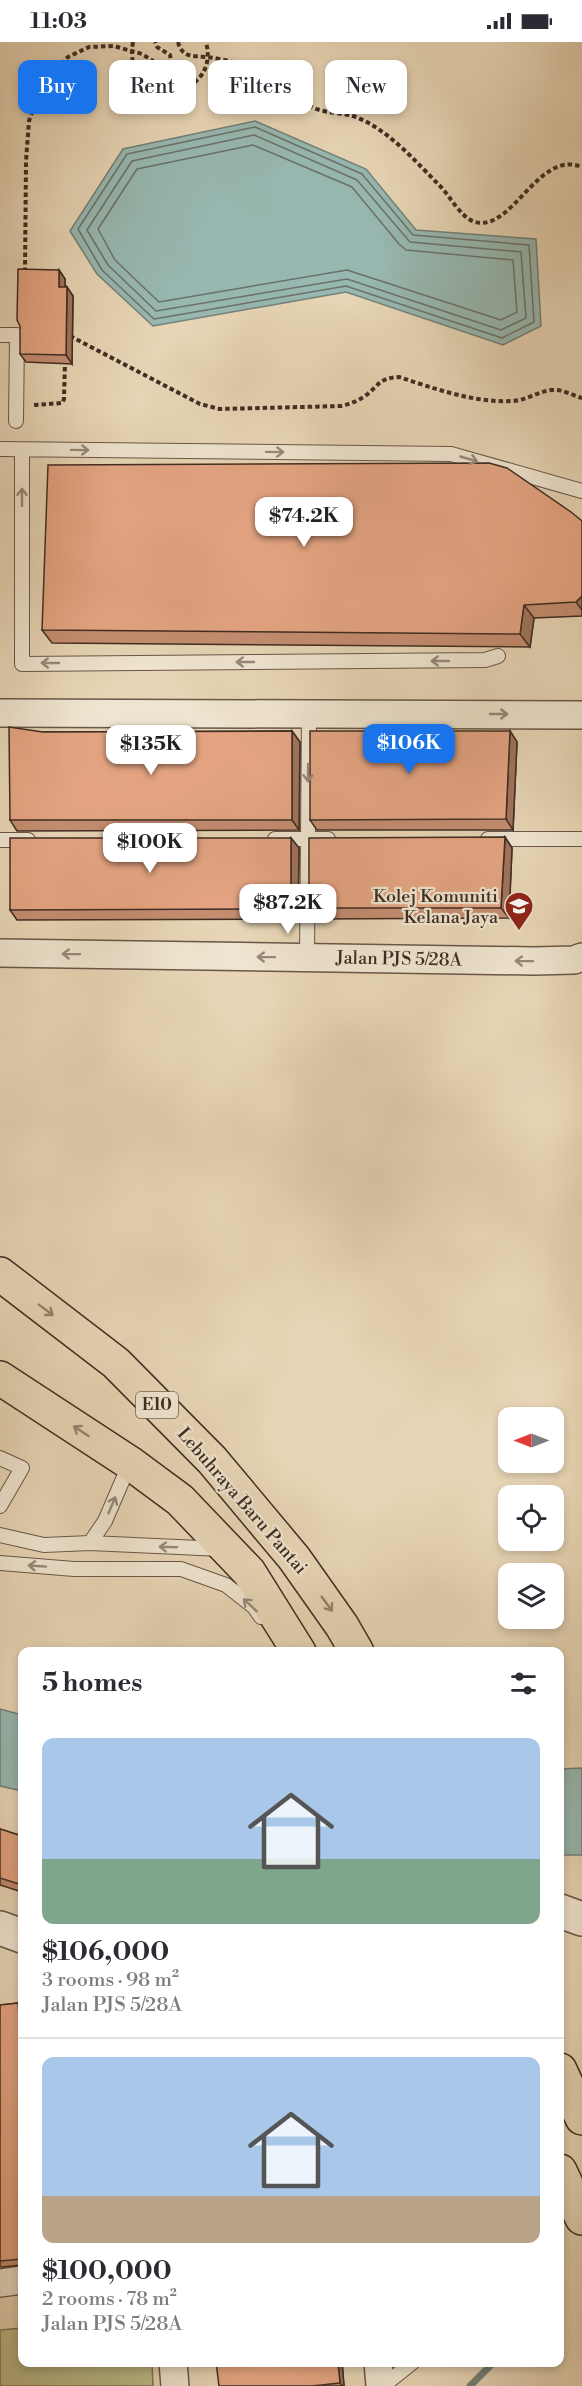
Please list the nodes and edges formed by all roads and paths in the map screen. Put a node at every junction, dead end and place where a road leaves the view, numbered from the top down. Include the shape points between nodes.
1 (133, 42) edge
2 (155, 42) edge
3 (178, 42) edge
4 (206, 42) edge
5 (131, 52) junction
6 (208, 57) junction
7 (582, 167) edge
8 (25, 274) edge
9 (64, 332) edge
10 (0, 335) edge
11 (72, 338) junction
12 (68, 346) edge
13 (65, 358) edge
14 (582, 398) edge
15 (16, 405) junction
16 (16, 421) dead end
17 (0, 449) edge
18 (22, 450) junction
19 (582, 491) edge
20 (498, 656) edge
21 (0, 713) edge
22 (309, 715) junction
23 (582, 715) edge
24 (47, 839) edge
25 (260, 839) edge
26 (308, 839) junction
27 (343, 839) edge
28 (475, 839) edge
29 (582, 839) edge
30 (0, 840) edge
31 (0, 953) edge
32 (582, 957) edge
33 (307, 958) junction
34 (0, 1274) edge
35 (0, 1378) edge
36 (0, 1458) edge
37 (130, 1463) junction
38 (0, 1506) edge
39 (0, 1535) edge
40 (90, 1543) junction
41 (227, 1549) junction
42 (0, 1563) edge
43 (282, 1647) edge
44 (296, 1647) edge
45 (354, 1647) edge
46 (564, 1912) edge
47 (582, 1919) edge
48 (0, 1928) edge
49 (18, 1935) edge
50 (564, 2079) edge
51 (582, 2118) edge
52 (18, 2281) edge
53 (0, 2283) edge
54 (173, 2367) edge
55 (379, 2367) edge
56 (406, 2367) edge
57 (175, 2386) edge
58 (381, 2386) edge

1 - 5 path
2 - 5 path via 170,55 172,66 168,71 156,69 147,56
3 - 6 path via 189,56
4 - 6 path
5 - 6 path via 138,75 167,92 190,86 205,68
5 - 8 path via 114,46 89,46 68,57 50,75 37,98 26,161
6 - 7 path via 236,63 314,108 356,117 381,131 475,222 489,221 504,213 551,171 563,166
9 - 11 path
10 - 15 lane via 17,335
11 - 12 path
11 - 14 path via 200,404 220,409 341,406 367,395 387,377 497,401 513,402 552,390
13 - 15 path via 62,403
15 - 16 lane
17 - 18 lane
18 -> 19 lane via 451,454
20 -> 18 lane via 485,660 22,664
21 - 22 street
22 -> 23 street
22 -> 26 lane
24 - 30 lane
25 - 26 lane
26 - 27 lane
26 - 33 lane
28 - 29 lane
33 -> 31 street, Jalan PJS 5/28A
32 -> 33 street, Jalan PJS 5/28A via 534,961
34 -> 45 highway, Lebuhraya Baru Pantai / E10 via 116,1363 212,1460 294,1558
37 -> 35 highway
36 - 38 lane via 22,1468
40 -> 37 lane via 105,1521
37 - 41 highway via 180,1500
39 - 40 lane via 44,1545
41 -> 40 lane
41 - 44 highway via 249,1572
43 -> 42 lane via 254,1607 226,1585 195,1573 181,1569 74,1569
46 - 47 street
48 - 49 street
50 - 51 highway
52 - 53 street
54 - 57 street
55 - 58 street
56 - 58 lane

